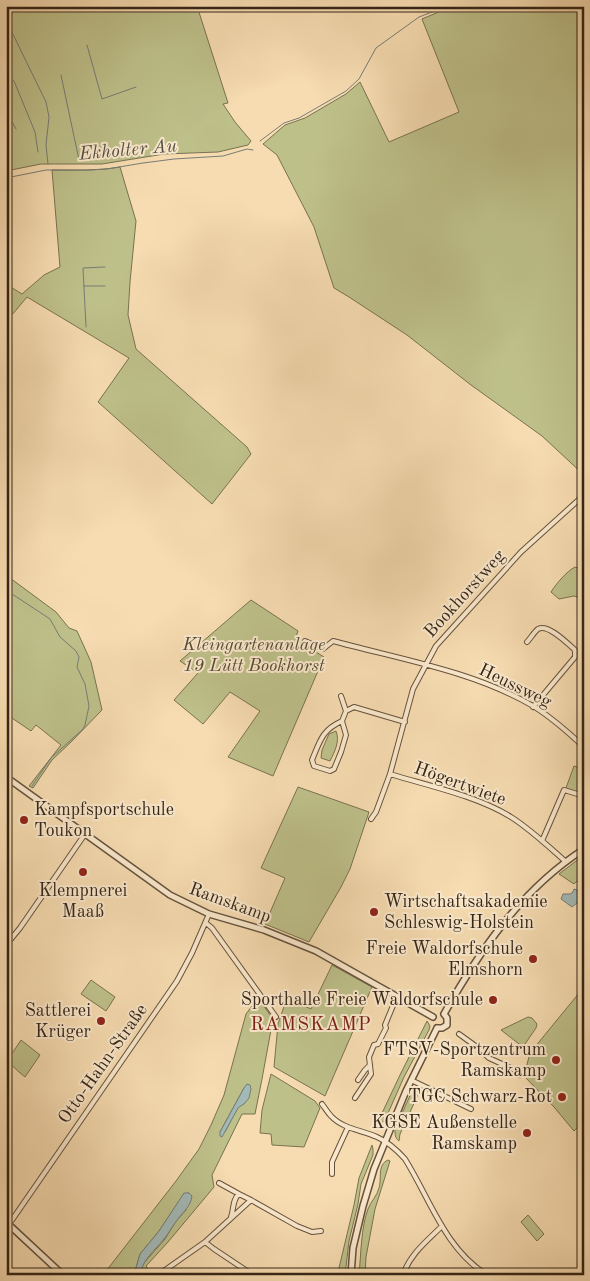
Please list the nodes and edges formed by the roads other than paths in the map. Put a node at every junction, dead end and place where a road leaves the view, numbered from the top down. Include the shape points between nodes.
1 (584, 495) edge
2 (528, 642) dead end
3 (304, 644) dead end
4 (425, 665) junction
5 (342, 696) dead end
6 (534, 707) junction
7 (346, 710) junction
8 (342, 721) junction
9 (405, 722) junction
10 (584, 747) edge
11 (390, 774) junction
12 (6, 777) edge
13 (584, 796) edge
14 (371, 819) dead end
15 (85, 834) junction
16 (542, 841) junction
17 (584, 849) edge
18 (565, 861) junction
19 (209, 914) junction
20 (206, 922) junction
21 (6, 945) edge
22 (397, 996) junction
23 (444, 1014) junction
24 (276, 1017) dead end
25 (433, 1017) junction
26 (437, 1028) junction
27 (459, 1034) dead end
28 (370, 1065) junction
29 (520, 1074) dead end
30 (358, 1080) dead end
31 (411, 1080) junction
32 (355, 1098) dead end
33 (322, 1104) dead end
34 (470, 1109) dead end
35 (348, 1127) junction
36 (384, 1141) junction
37 (332, 1174) dead end
38 (219, 1183) dead end
39 (239, 1194) junction
40 (252, 1200) junction
41 (231, 1219) junction
42 (7, 1223) edge
43 (442, 1226) junction
44 (322, 1231) dead end
45 (205, 1242) junction
46 (63, 1275) edge
47 (158, 1275) edge
48 (253, 1275) edge
49 (351, 1275) edge
50 (404, 1275) edge
51 (487, 1275) edge

1 - 4 street, Bookhorstweg via 521,552 436,646
2 - 6 street via 539,629 544,628 553,631 575,650 575,658
3 - 4 street, Heussweg via 305,641 323,649 332,641
4 - 6 street, Heussweg via 476,680
4 - 9 street, Bookhorstweg via 413,689
5 - 7 street
6 - 10 street, Heussweg
7 - 8 street
7 - 9 street via 354,707
8 - 8 street via 332,725 324,734 312,760 314,766 330,771 334,769 346,735
9 - 11 street, Bookhorstweg
11 - 14 street, Bookhorstweg
11 - 16 street, Högertwiete via 493,808
12 - 15 street, Ramskamp
13 - 16 street via 564,790
15 - 19 street, Ramskamp via 170,895
15 - 21 street
16 - 18 street, Högertwiete
17 - 18 street
18 - 23 street via 501,925 471,967
19 - 20 street, Otto-Hahn-Straße
19 - 22 street, Ramskamp via 264,930 309,948
20 - 24 street, Ramskamp
20 - 42 street, Otto-Hahn-Straße via 177,981
22 - 25 street, Ramskamp
22 - 28 street via 386,1028 369,1057
23 - 25 street
23 - 26 street via 447,1025
25 - 26 street
26 - 31 street
27 - 29 street via 489,1058
28 - 30 street
28 - 32 street via 372,1074
31 - 34 street
31 - 36 street
33 - 35 street via 331,1117
35 - 36 street
35 - 37 street via 332,1162
36 - 43 street via 405,1159
36 - 49 street via 363,1206 353,1248
38 - 39 street
39 - 40 street
39 - 41 street via 234,1200
40 - 41 street
40 - 44 street via 297,1226 312,1232
41 - 45 street
42 - 46 street
43 - 50 street via 414,1255
43 - 51 street via 465,1257
45 - 47 street
45 - 48 street

